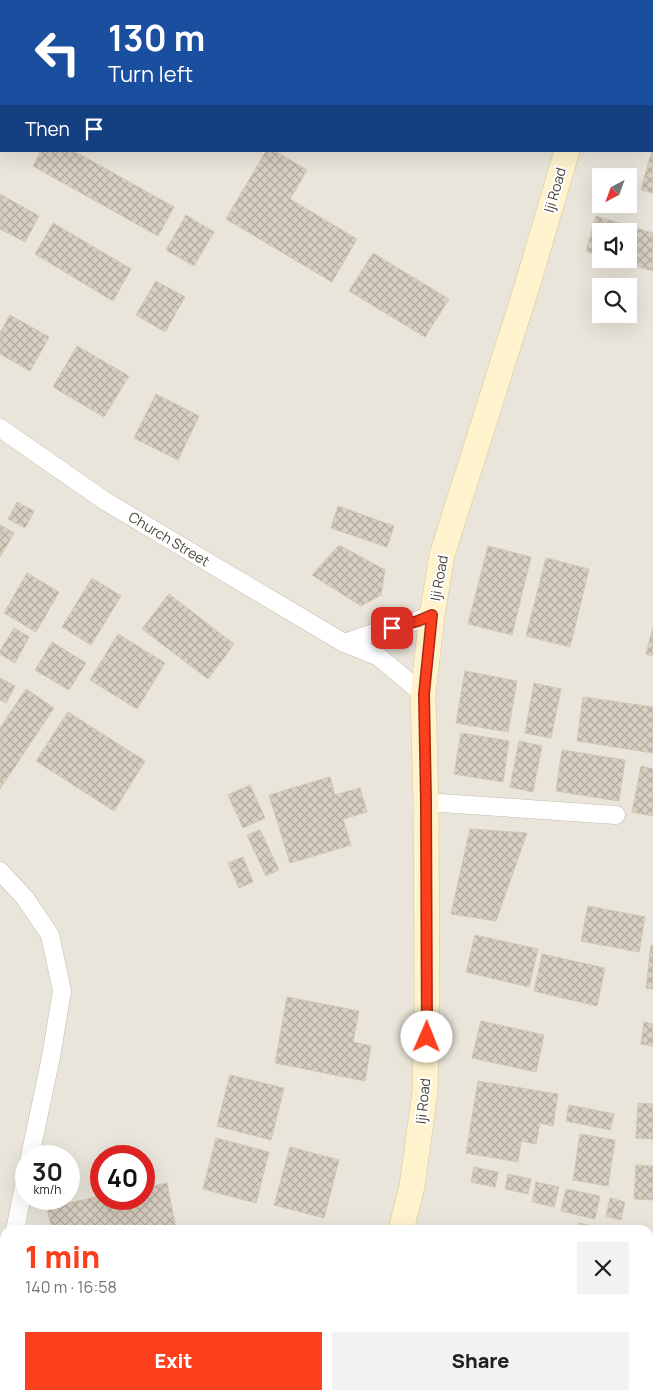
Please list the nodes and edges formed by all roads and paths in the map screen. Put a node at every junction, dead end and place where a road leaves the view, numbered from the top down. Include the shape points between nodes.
1 (567, 152) edge
2 (0, 428) edge
3 (432, 615) junction
4 (344, 643) junction
5 (424, 694) junction
6 (426, 802) junction
7 (616, 815) dead end
8 (0, 871) edge
9 (32, 1145) edge
10 (19, 1210) edge
11 (16, 1225) edge
12 (402, 1225) edge

1 - 3 street, Iji Road via 442,555
2 - 4 street, Church Street via 105,501
3 - 4 street
3 - 5 street, Iji Road
4 - 5 street, Church Street via 379,657
5 - 6 street, Iji Road
6 - 7 street
6 - 12 street, Iji Road via 425,1092 412,1186
8 - 9 street via 50,935 62,991 52,1057
10 - 11 street

